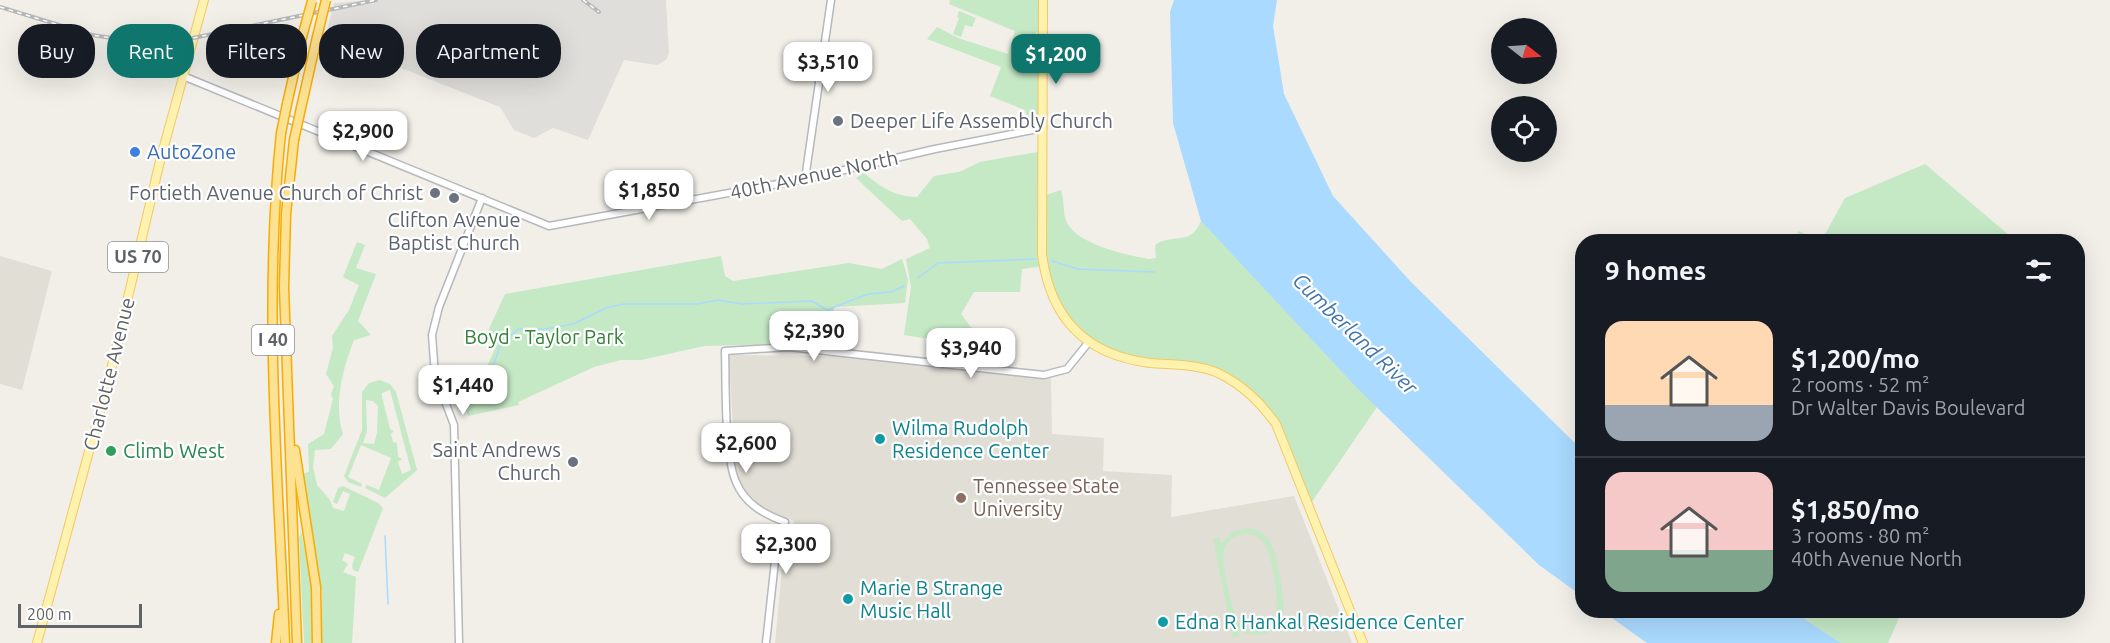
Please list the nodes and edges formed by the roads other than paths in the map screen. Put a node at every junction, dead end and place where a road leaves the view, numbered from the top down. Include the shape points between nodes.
1 (204, 0) edge
2 (327, 0) edge
3 (831, 0) edge
4 (1043, 0) edge
5 (312, 1) edge
6 (194, 36) edge
7 (183, 78) edge
8 (188, 78) edge
9 (1043, 128) junction
10 (805, 179) junction
11 (482, 198) junction
12 (1088, 343) junction
13 (288, 418) junction
14 (281, 547) junction
15 (317, 641) edge
16 (37, 643) edge
17 (276, 643) edge
18 (285, 643) edge
19 (297, 643) edge
20 (459, 643) edge
21 (766, 643) edge
22 (1363, 643) edge

1 - 6 main road, Charlotte Avenue / US 70
2 - 13 highway, I 40, bridge via 294,140 286,214
3 - 10 street
4 - 9 main road
5 - 14 highway, I 40, bridge via 281,133 273,207 271,296
7 - 16 main road, Charlotte Avenue / US 70 via 105,392
8 - 11 street, 40th Avenue North
9 - 10 street, 40th Avenue North via 935,148
9 - 12 main road via 1042,254 1046,283 1059,310
10 - 11 street, 40th Avenue North via 549,226
11 - 20 street via 439,307 432,335 435,375 454,425
12 - 21 street via 1067,369 1044,375 789,347 725,351 735,481 755,507 785,522 776,552
12 - 22 main road via 1123,358 1217,373 1260,402 1276,424
13 - 15 highway via 316,587
13 - 19 highway, I 40
14 - 17 highway
14 - 18 highway, I 40

